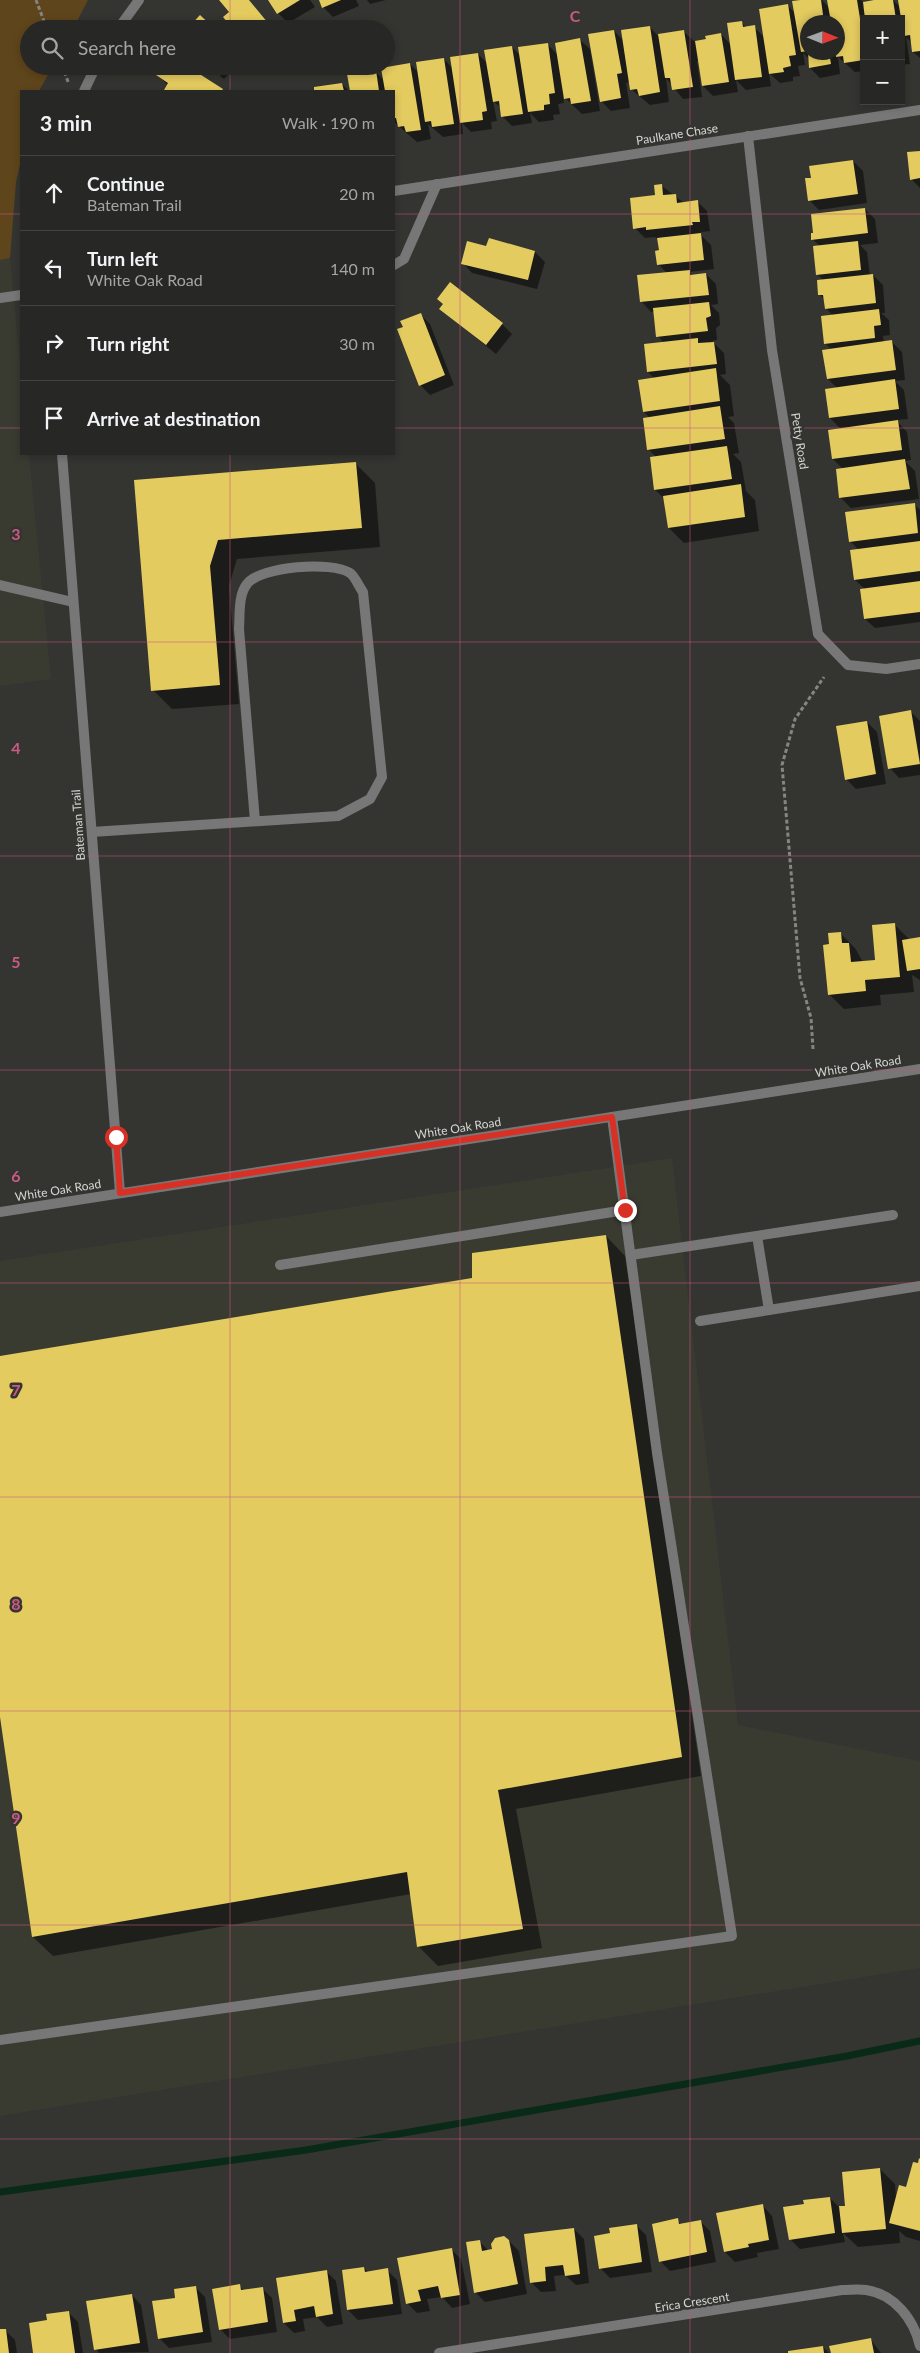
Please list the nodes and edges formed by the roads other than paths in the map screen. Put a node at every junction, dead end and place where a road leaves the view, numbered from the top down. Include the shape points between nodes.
1 (139, 0) edge
2 (125, 20) edge
3 (92, 75) edge
4 (84, 90) edge
5 (920, 110) edge
6 (748, 136) junction
7 (437, 184) junction
8 (395, 191) edge
9 (395, 264) edge
10 (20, 295) edge
11 (0, 298) edge
12 (62, 455) edge
13 (0, 585) edge
14 (73, 602) junction
15 (920, 664) edge
16 (255, 821) junction
17 (92, 832) junction
18 (920, 1069) edge
19 (612, 1117) junction
20 (120, 1193) junction
21 (625, 1210) junction
22 (0, 1212) edge
23 (893, 1215) dead end
24 (757, 1236) junction
25 (631, 1255) junction
26 (280, 1265) dead end
27 (920, 1286) edge
28 (769, 1310) junction
29 (700, 1321) dead end
30 (0, 2040) edge
31 (920, 2346) edge
32 (439, 2353) edge

1 - 2 street
3 - 4 street
5 - 6 street, Paulkane Chase
6 - 7 street, Paulkane Chase
6 - 15 street, Petty Road via 772,350 818,634 848,665 886,669
7 - 8 street, Paulkane Chase
7 - 9 street via 404,259
10 - 11 street
12 - 14 street, Bateman Trail
13 - 14 street
14 - 17 street, Bateman Trail
16 - 16 street via 338,816 370,799 382,777 363,592 351,573 332,567 299,567 264,572 247,584 239,629
16 - 17 street
17 - 20 street, Bateman Trail
18 - 19 street, White Oak Road
19 - 20 street, White Oak Road
19 - 21 street
20 - 22 street, White Oak Road
21 - 25 street
21 - 26 street
23 - 24 street
24 - 25 street
24 - 28 street
25 - 30 street via 657,1453 732,1936
27 - 28 street
28 - 29 street
31 - 32 street, Erica Crescent via 908,2314 867,2290 842,2290

